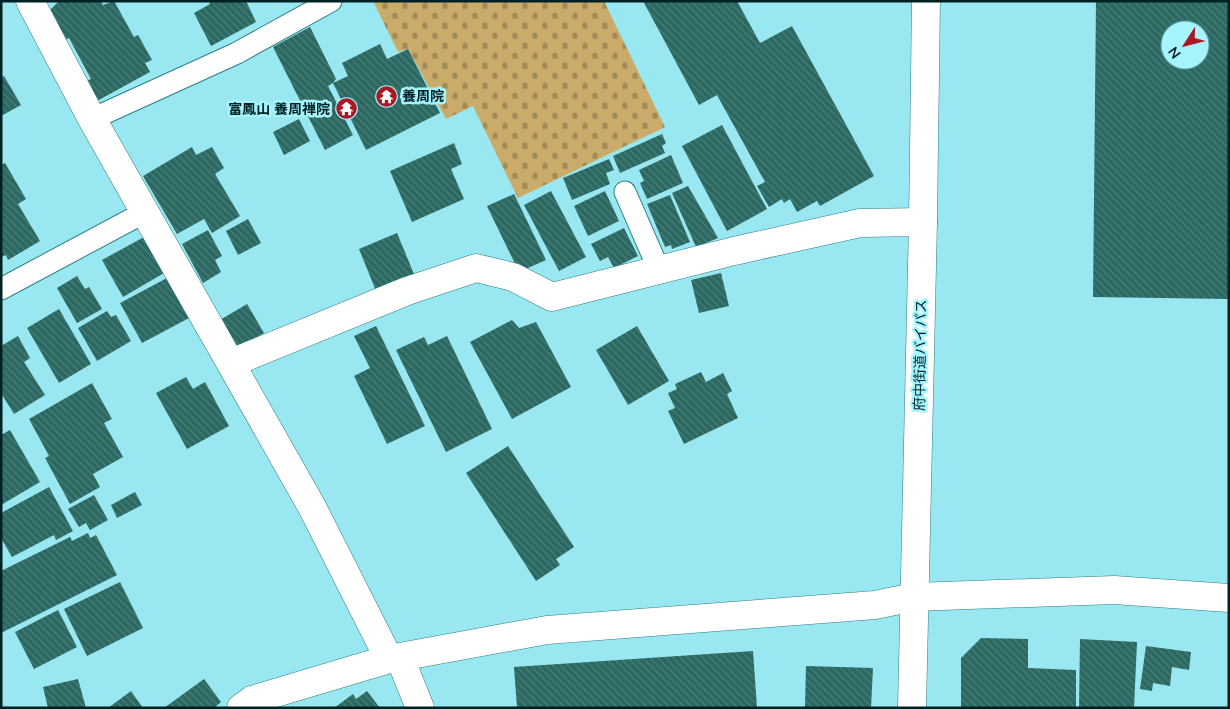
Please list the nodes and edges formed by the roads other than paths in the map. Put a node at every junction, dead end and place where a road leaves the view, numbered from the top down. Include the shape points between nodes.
1 (331, 1) edge
2 (926, 1) edge
3 (34, 2) edge
4 (92, 119) junction
5 (625, 192) dead end
6 (145, 212) junction
7 (923, 222) junction
8 (659, 270) junction
9 (1, 289) edge
10 (231, 363) junction
11 (914, 597) junction
12 (1229, 598) edge
13 (395, 658) junction
14 (241, 708) edge
15 (420, 708) edge
16 (912, 708) edge

1 - 4 lane via 237,53
2 - 7 street, 府中街道バイパス
3 - 4 street
4 - 6 street
5 - 8 lane
6 - 9 lane
6 - 10 street
7 - 8 street via 860,223
7 - 11 street, 府中街道バイパス
8 - 10 street via 552,297 513,277 476,268 407,291
10 - 13 street
11 - 12 street via 1114,590
11 - 13 street via 875,605 547,630
11 - 16 street, 府中街道バイパス
13 - 14 street via 252,700
13 - 15 street

